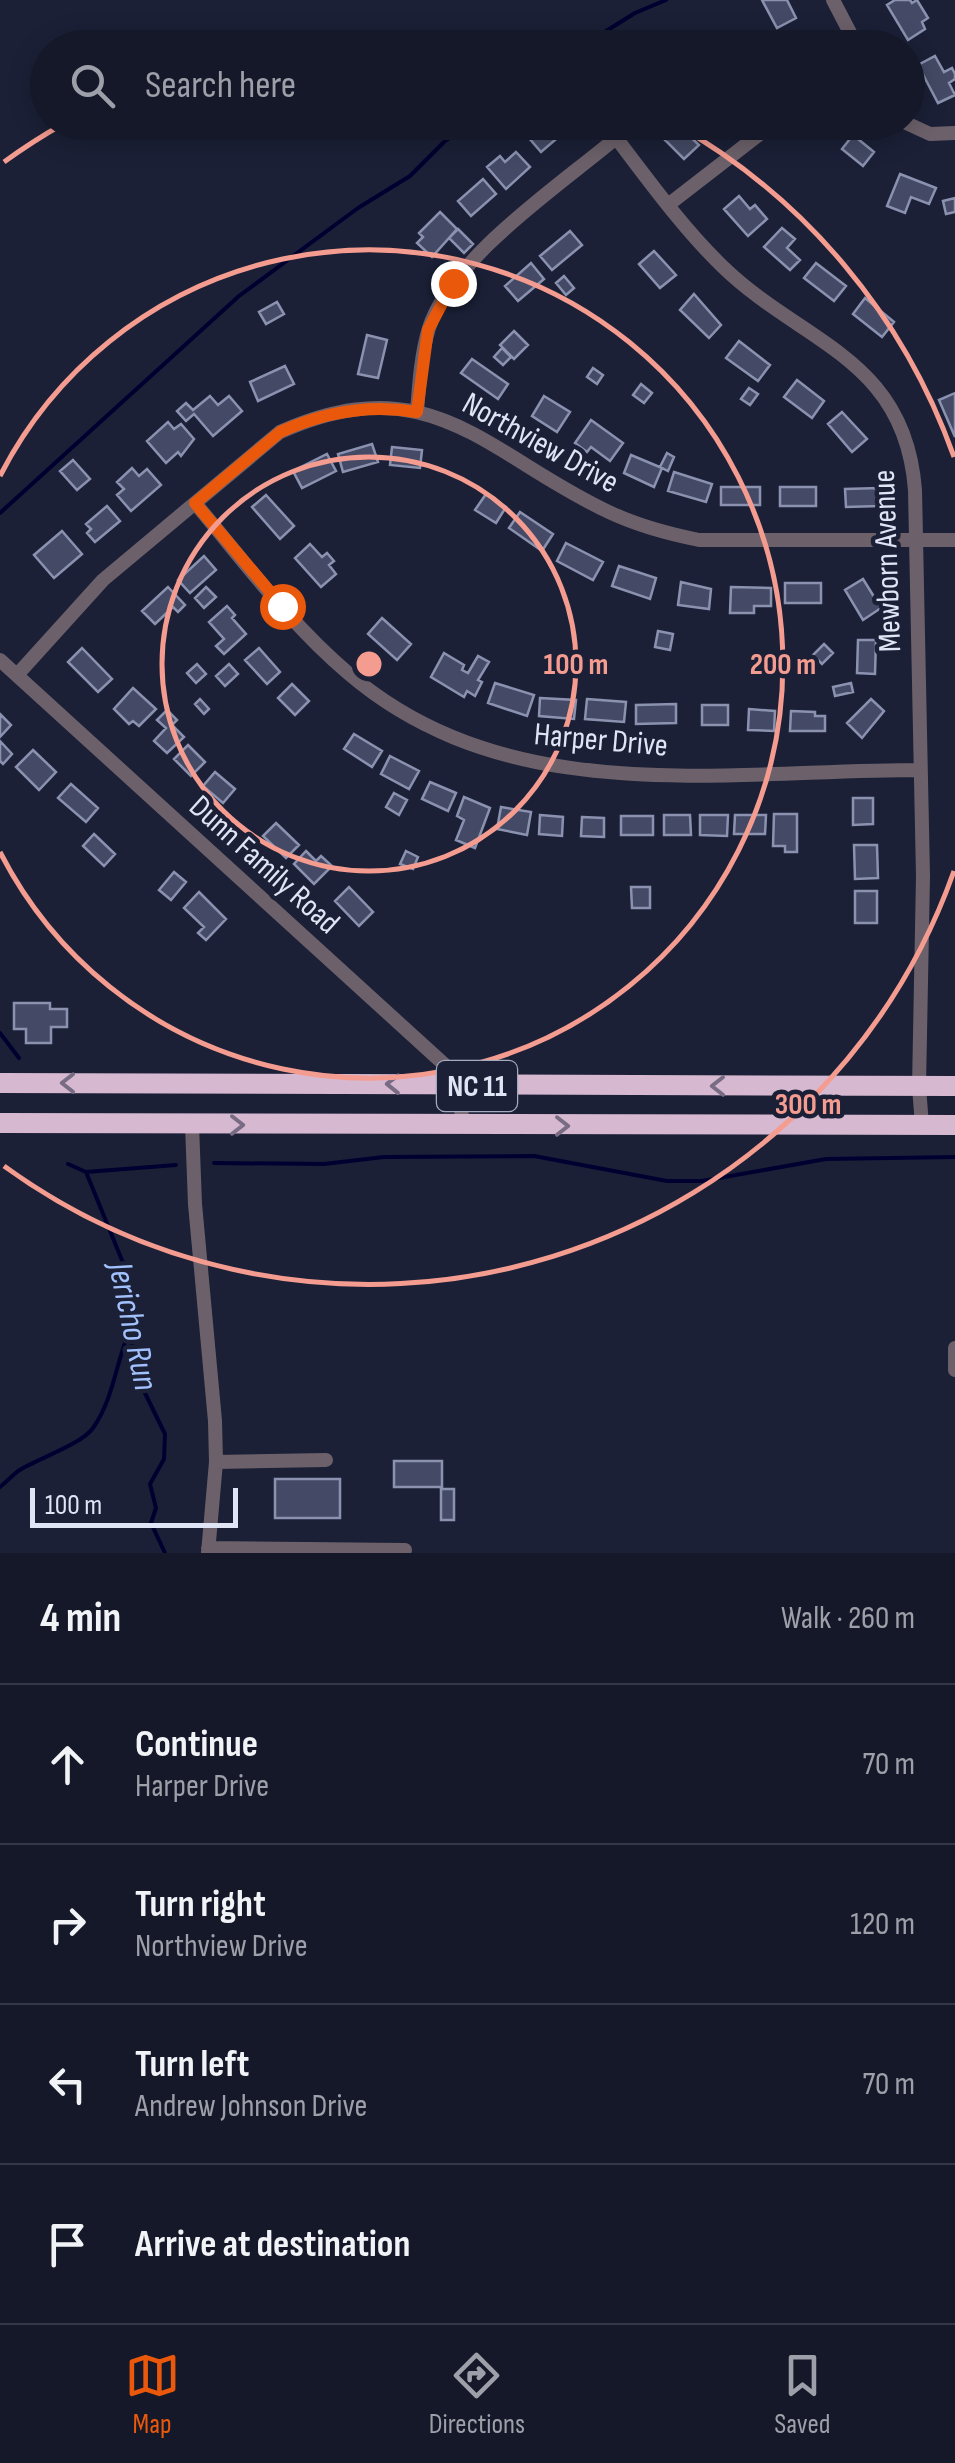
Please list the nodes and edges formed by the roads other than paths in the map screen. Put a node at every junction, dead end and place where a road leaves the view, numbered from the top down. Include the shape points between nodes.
1 (833, 0) edge
2 (849, 30) edge
3 (925, 132) edge
4 (955, 133) edge
5 (614, 140) edge
6 (618, 140) edge
7 (753, 140) edge
8 (668, 205) junction
9 (417, 412) junction
10 (195, 503) junction
11 (914, 540) junction
12 (955, 540) edge
13 (0, 660) edge
14 (17, 675) junction
15 (920, 770) junction
16 (0, 1083) edge
17 (458, 1086) junction
18 (919, 1086) junction
19 (955, 1086) edge
20 (0, 1123) edge
21 (192, 1125) junction
22 (462, 1125) junction
23 (922, 1125) junction
24 (955, 1125) edge
25 (955, 1348) edge
26 (955, 1370) edge
27 (326, 1460) dead end
28 (216, 1462) junction
29 (208, 1550) edge
30 (404, 1550) dead end

1 - 2 street
3 - 4 street
5 - 9 street via 453,283 428,330
6 - 8 street, Mewborn Avenue
7 - 8 street
8 - 11 street, Mewborn Avenue via 730,273 853,363 883,395 912,459
9 - 10 street, Northview Drive via 348,411 295,425
9 - 11 street, Northview Drive via 472,430 609,512 668,534
10 - 14 street, Northview Drive via 102,580
10 - 15 street, Harper Drive via 347,672 458,740 518,760 602,774
11 - 12 street, Northview Drive
11 - 15 street, Mewborn Avenue
13 - 14 street, Dunn Family Road
14 - 17 street, Dunn Family Road via 446,1066
15 - 18 street, Mewborn Avenue
17 -> 16 highway, NC 11
18 -> 17 highway, NC 11
17 - 22 street
18 - 19 highway, NC 11
18 - 23 street, Mewborn Avenue
20 - 21 highway, NC 11
21 -> 22 highway, NC 11
21 - 28 street
22 -> 23 highway, NC 11
23 - 24 highway, NC 11
25 - 26 street
27 - 28 street
28 - 29 street
29 - 30 street

